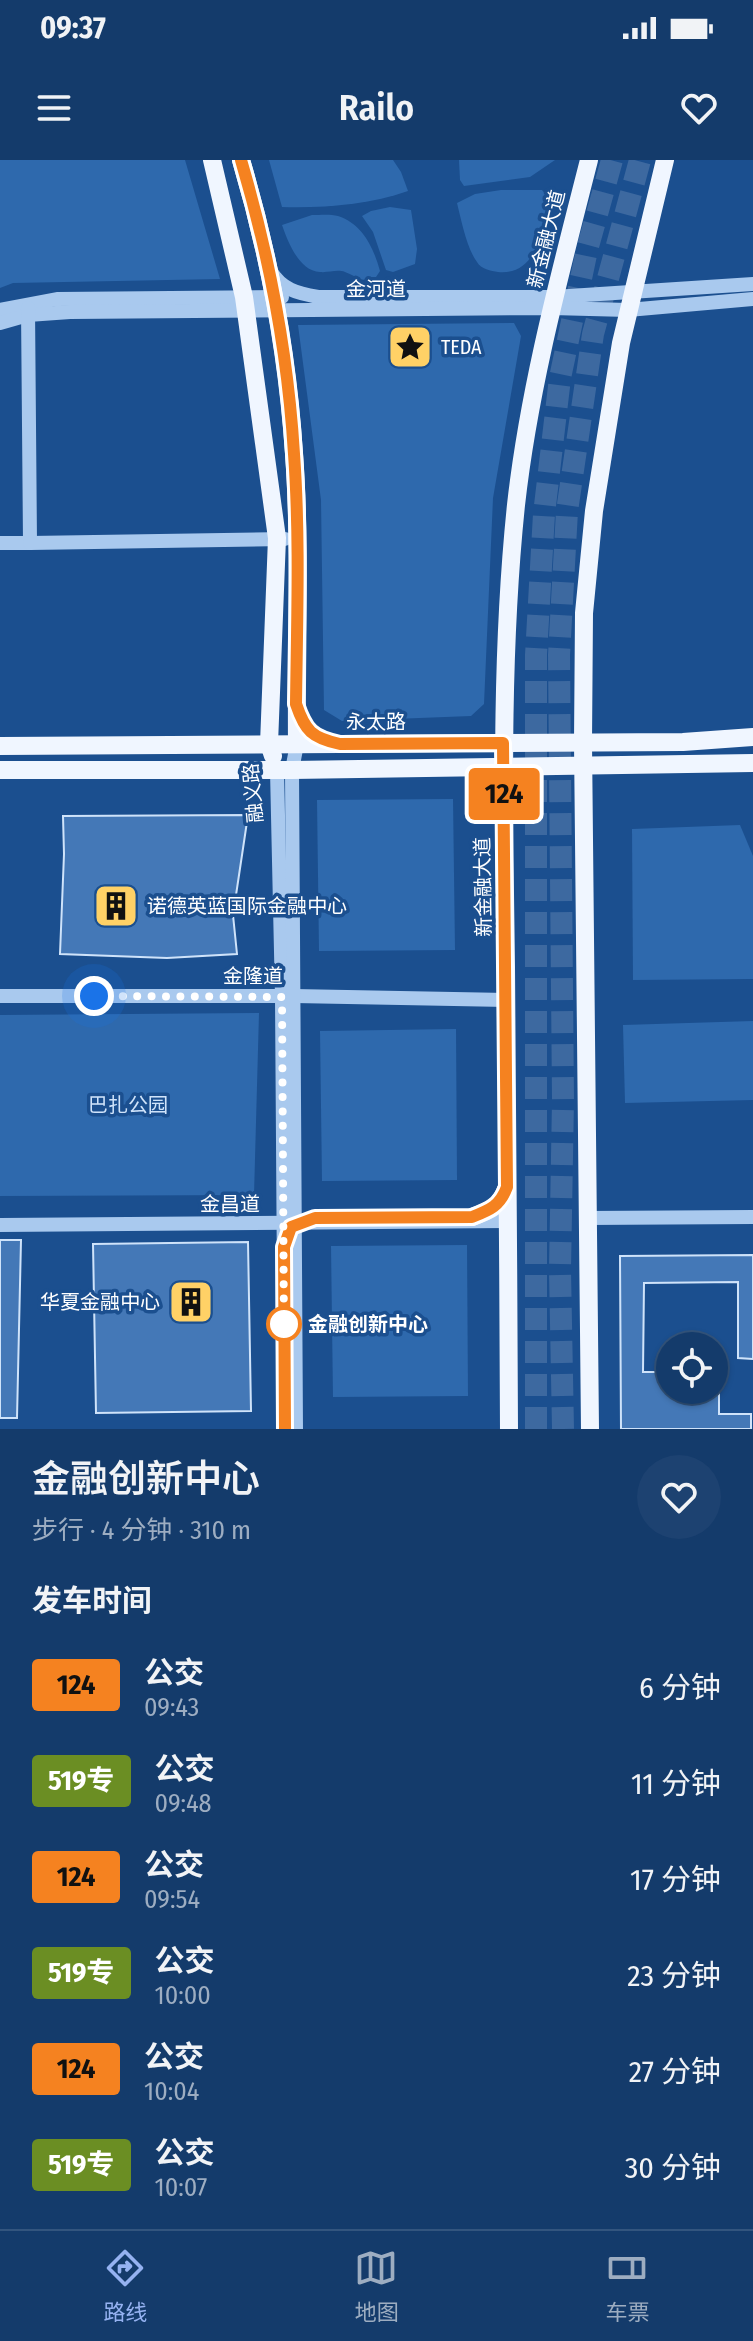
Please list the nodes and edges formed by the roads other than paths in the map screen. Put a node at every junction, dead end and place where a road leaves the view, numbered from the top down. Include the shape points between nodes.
1 (212, 160) edge
2 (241, 160) edge
3 (589, 160) edge
4 (665, 160) edge
5 (266, 259) junction
6 (753, 284) edge
7 (318, 297) junction
8 (753, 299) edge
9 (247, 301) junction
10 (553, 302) junction
11 (630, 302) junction
12 (274, 303) junction
13 (28, 309) junction
14 (0, 310) edge
15 (0, 323) edge
16 (277, 538) junction
17 (298, 539) junction
18 (0, 543) edge
19 (30, 543) junction
20 (296, 704) junction
21 (753, 737) edge
22 (545, 742) junction
23 (583, 742) junction
24 (503, 743) junction
25 (269, 744) junction
26 (297, 744) junction
27 (340, 744) junction
28 (0, 746) edge
29 (753, 763) edge
30 (504, 767) junction
31 (0, 770) edge
32 (284, 770) junction
33 (581, 771) junction
34 (0, 996) edge
35 (288, 996) junction
36 (507, 1000) junction
37 (507, 1187) junction
38 (472, 1217) junction
39 (753, 1217) edge
40 (586, 1218) junction
41 (507, 1219) junction
42 (0, 1222) edge
43 (285, 1222) junction
44 (292, 1427) edge
45 (509, 1429) edge
46 (590, 1429) edge

1 - 9 main road, 融义路
2 - 5 main road, 融义路
3 - 10 main road, 新金融大道
4 - 11 main road
5 - 7 street via 283,286
5 - 9 street via 263,282
5 - 12 main road, 融义路
6 - 11 street, 金河道
7 - 10 street, 金河道
7 - 12 street, 金河道
8 - 11 street, 金河道
9 - 12 street, 金河道
9 - 13 street, 金河道 via 67,299
9 - 13 street, 金河道 via 216,310
9 - 16 main road, 融义路
10 - 11 street, 金河道
10 - 12 street, 金河道
10 - 24 main road, 新金融大道 via 516,502
11 - 23 main road via 594,511 584,613
12 - 17 main road, 融义路 via 294,453
13 - 14 street, 金河道
13 - 15 street, 金河道
13 - 19 street
16 - 17 street
16 - 19 street
16 - 25 main road, 融义路
17 - 20 main road, 融义路
18 - 19 street
20 - 26 main road, 融义路
20 - 27 main road via 306,728 321,740
21 - 23 main road, 永太路
22 - 23 main road, 永太路
22 - 24 main road, 永太路
22 - 33 main road via 569,750
23 - 33 main road
24 - 27 main road, 永太路
24 - 30 main road, 新金融大道
25 - 26 main road, 永太路
25 - 28 main road, 永太路
25 - 32 main road, 融义路
26 - 27 main road, 永太路
26 - 32 street, 融义路
29 - 33 main road
30 - 32 main road
30 - 33 main road
30 - 36 main road, 新金融大道
31 - 32 main road
32 - 35 street, 融义路
33 - 40 main road
34 - 35 street, 金隆道
35 - 36 street, 金隆道
35 - 43 street, 融义路
36 - 37 main road, 新金融大道
37 - 38 main road via 496,1207
37 - 41 main road, 新金融大道
38 - 41 street
38 - 43 street
39 - 40 street
40 - 46 main road
41 - 43 street, 金昌道
41 - 45 main road, 新金融大道
42 - 43 street, 金昌道
43 - 44 street, 融义路

